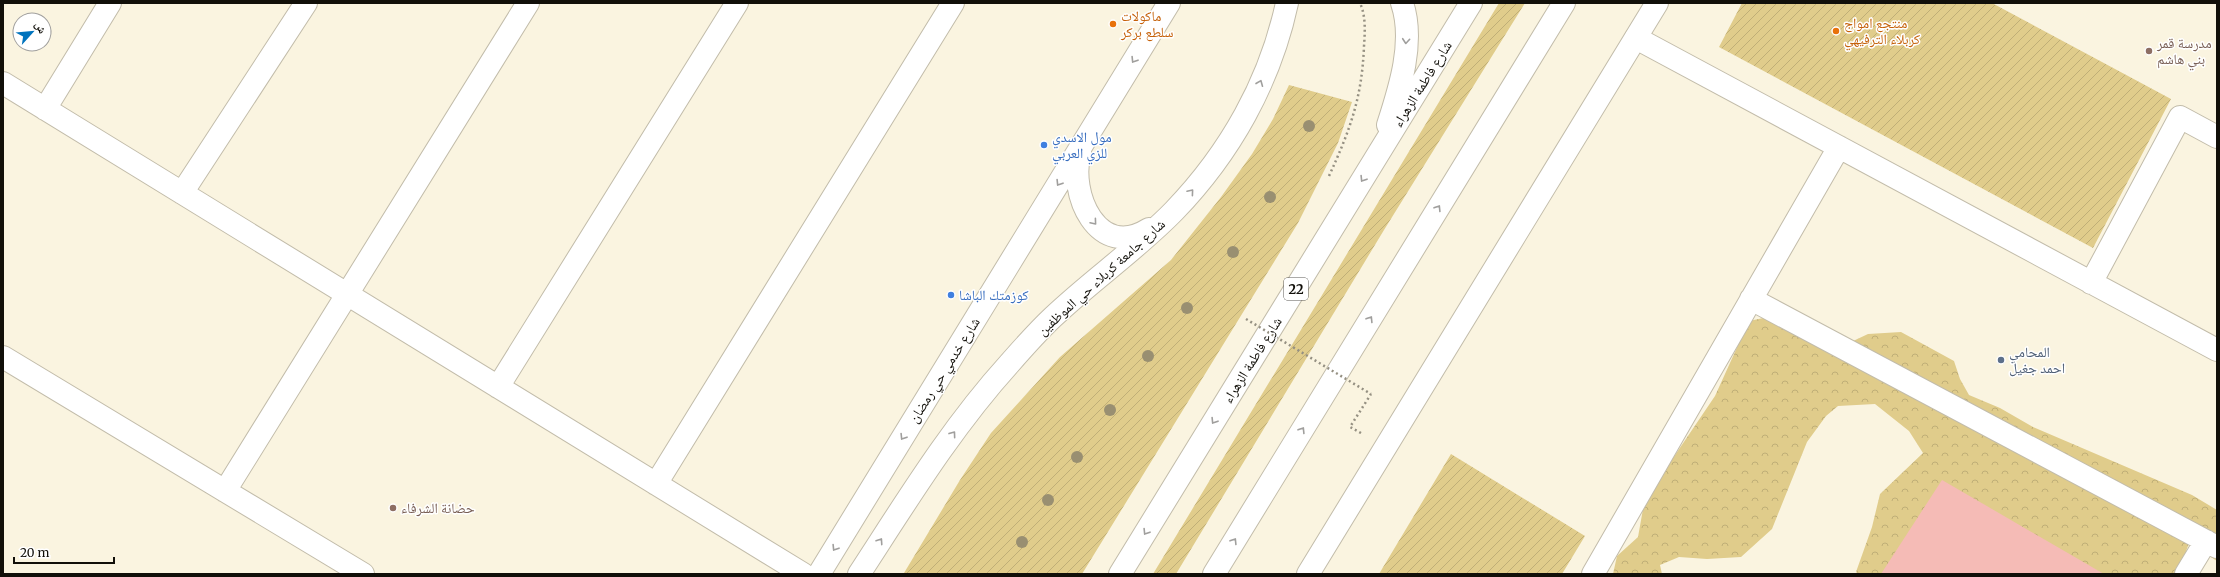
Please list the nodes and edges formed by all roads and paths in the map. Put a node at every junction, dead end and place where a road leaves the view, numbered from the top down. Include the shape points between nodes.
1 (110, 3) edge
2 (306, 3) edge
3 (528, 3) edge
4 (737, 3) edge
5 (953, 3) edge
6 (1170, 3) edge
7 (1287, 3) edge
8 (1360, 3) edge
9 (1402, 3) edge
10 (1471, 3) edge
11 (1564, 3) edge
12 (1657, 3) edge
13 (1636, 38) junction
14 (3, 83) edge
15 (45, 109) junction
16 (2217, 137) edge
17 (1082, 146) junction
18 (1839, 147) junction
19 (1381, 150) junction
20 (1328, 177) dead end
21 (182, 193) junction
22 (1172, 213) junction
23 (2091, 282) junction
24 (346, 294) junction
25 (1751, 299) junction
26 (1251, 312) dead end
27 (1246, 319) dead end
28 (1243, 326) dead end
29 (2217, 350) edge
30 (3, 357) edge
31 (498, 387) junction
32 (1350, 427) dead end
33 (656, 484) junction
34 (225, 491) junction
35 (2212, 544) edge
36 (363, 574) edge
37 (803, 574) edge
38 (819, 574) edge
39 (858, 574) edge
40 (1120, 574) edge
41 (1214, 574) edge
42 (1308, 574) edge
43 (1593, 574) edge
44 (2186, 574) edge

1 - 15 main road
2 - 21 main road
3 - 24 main road
4 - 31 main road
5 - 33 main road
6 -> 17 main road, شارع خدمي حي رمضان
22 -> 7 main road, شارع جامعة كربلاء حي الموظفين via 1214,164 1245,117 1271,55
8 - 20 path via 1365,31 1358,102 1348,135
9 -> 19 main road via 1406,48
10 - 19 main road, شارع فاطمة الزهراء / 22
41 -> 11 main road
12 - 13 main road
13 - 18 main road
13 - 42 main road
14 - 15 main road
15 - 21 main road
16 - 23 main road via 2180,117
17 -> 22 main road via 1078,160 1080,191 1092,220 1102,230 1112,236 1135,236
17 -> 38 main road, شارع خدمي حي رمضان
18 - 23 main road
18 - 25 main road
19 -> 40 main road, شارع فاطمة الزهراء / 22
21 - 24 main road
39 -> 22 main road, شارع جامعة كربلاء حي الموظفين via 974,404 1053,317
23 - 29 main road
24 - 31 main road
24 - 34 main road
25 - 35 main road
25 - 43 main road
26 - 28 path
27 - 32 path, bridge via 1371,394
30 - 34 main road
31 - 33 main road
33 - 37 main road
34 - 36 main road
35 - 44 main road

